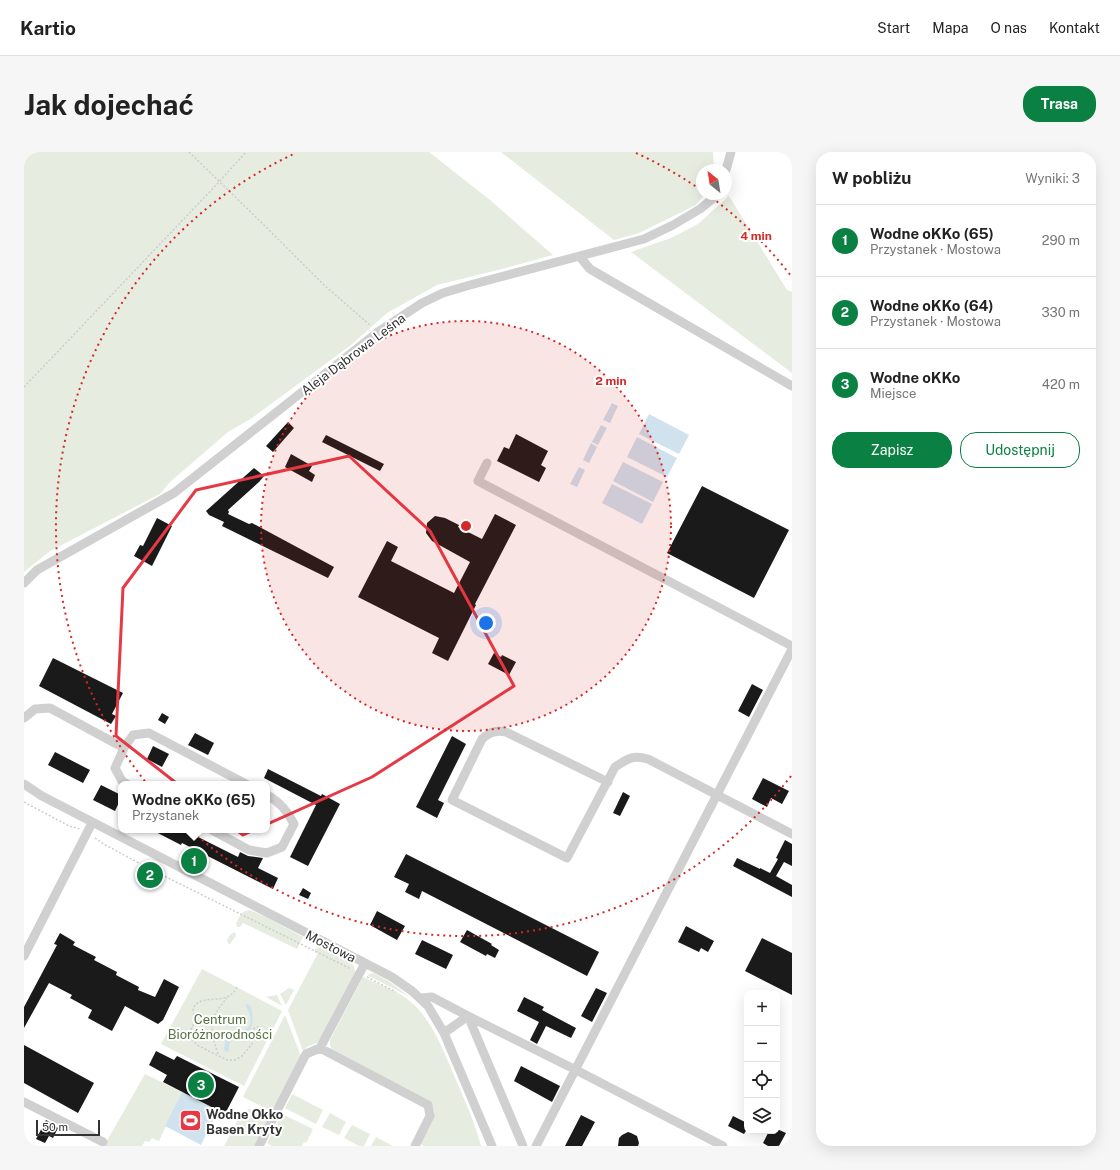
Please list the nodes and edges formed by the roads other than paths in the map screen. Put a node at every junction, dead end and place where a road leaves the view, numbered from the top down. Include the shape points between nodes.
1 (731, 152) edge
2 (728, 164) edge
3 (711, 200) edge
4 (580, 256) junction
5 (792, 386) edge
6 (486, 463) dead end
7 (24, 583) edge
8 (792, 646) edge
9 (792, 649) edge
10 (24, 718) edge
11 (124, 748) junction
12 (122, 781) edge
13 (240, 781) edge
14 (608, 782) junction
15 (24, 784) edge
16 (717, 795) junction
17 (270, 796) edge
18 (92, 823) junction
19 (218, 833) edge
20 (792, 834) edge
21 (24, 956) edge
22 (365, 963) junction
23 (421, 998) junction
24 (468, 1016) junction
25 (444, 1033) junction
26 (320, 1048) junction
27 (576, 1070) junction
28 (24, 1102) edge
29 (103, 1142) dead end
30 (259, 1146) edge
31 (415, 1146) edge
32 (492, 1146) edge
33 (523, 1146) edge
34 (536, 1146) edge
35 (723, 1146) edge

1 - 2 street
3 - 4 street, Aleja Dąbrowa Leśna via 673,225 644,239
4 - 5 street via 590,269
4 - 7 street, Aleja Dąbrowa Leśna via 443,293 422,303 378,332 174,493 37,570
6 - 8 street via 478,481
9 - 16 street
10 - 11 street via 35,709 50,708
11 - 12 street via 115,768
11 - 13 street via 133,735 149,733
14 - 14 street via 567,858 452,800 482,739 497,730 506,732
14 - 16 street via 615,767 637,756 648,759
15 - 18 street, Mostowa
16 - 20 street
16 - 27 street
17 - 19 street via 286,810 294,824 282,847 267,853 249,850
18 - 21 street
18 - 22 street, Mostowa
22 - 23 street, Mostowa
22 - 26 street
23 - 24 street via 432,997
23 - 25 street, Mostowa
24 - 25 street
24 - 27 street
24 - 33 street
25 - 32 street, Mostowa
26 - 30 street via 306,1054
26 - 31 street via 428,1105 430,1116
27 - 34 street
27 - 35 street
28 - 29 street

